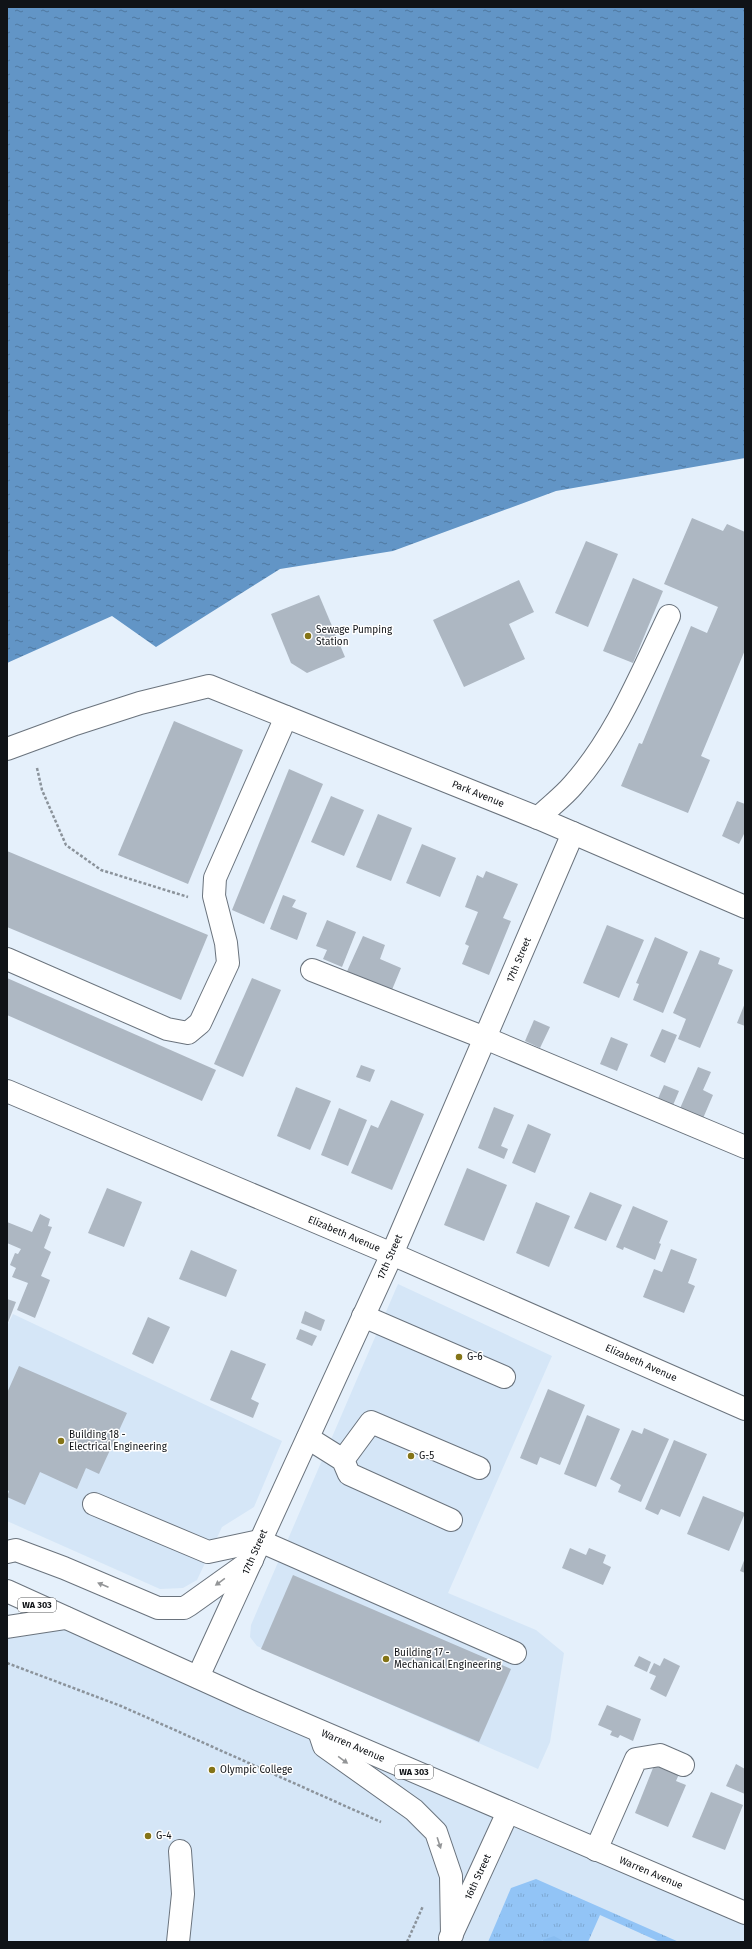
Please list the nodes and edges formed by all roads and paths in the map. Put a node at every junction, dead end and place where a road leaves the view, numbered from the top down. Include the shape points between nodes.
1 (669, 616) dead end
2 (286, 717) junction
3 (30, 740) junction
4 (7, 749) edge
5 (538, 818) junction
6 (573, 833) junction
7 (216, 903) junction
8 (745, 906) edge
9 (7, 959) edge
10 (312, 970) dead end
11 (485, 1038) junction
12 (7, 1091) edge
13 (745, 1147) edge
14 (392, 1254) junction
15 (363, 1316) junction
16 (504, 1377) dead end
17 (745, 1409) edge
18 (308, 1438) junction
19 (343, 1460) junction
20 (479, 1468) dead end
21 (94, 1504) dead end
22 (451, 1520) dead end
23 (256, 1550) junction
24 (7, 1552) edge
25 (7, 1591) edge
26 (66, 1618) junction
27 (7, 1627) edge
28 (515, 1653) dead end
29 (7, 1663) edge
30 (198, 1677) junction
31 (319, 1731) junction
32 (683, 1765) dead end
33 (508, 1812) junction
34 (386, 1824) dead end
35 (596, 1850) junction
36 (180, 1851) dead end
37 (424, 1905) dead end
38 (745, 1913) edge
39 (450, 1938) edge
40 (178, 1942) edge
41 (407, 1942) edge

1 - 5 street via 628,702 593,760 572,786
2 - 3 street, Park Avenue via 209,686 140,703
2 - 5 street, Park Avenue
2 - 7 street via 215,878
3 - 4 street
3 - 7 path via 42,790 66,846 101,870 174,894
5 - 6 street, Park Avenue
6 - 8 street, Park Avenue
6 - 11 street, 17th Street
7 - 9 street via 228,963 200,1023 188,1033 168,1029
10 - 11 street
11 - 13 street
11 - 14 street, 17th Street
12 - 14 street, Elizabeth Avenue
14 - 15 street, 17th Street
14 - 17 street, Elizabeth Avenue
15 - 16 street
15 - 18 street, 17th Street
18 - 19 street
18 - 23 street, 17th Street
19 - 20 street via 371,1422
19 - 22 street via 349,1474
21 - 23 street via 208,1552
23 -> 24 street via 184,1608 158,1608 16,1550
23 - 28 street
23 - 30 street, 17th Street
25 - 26 street, Warren Avenue / WA 303
26 - 27 street
26 - 30 street, Warren Avenue / WA 303
29 - 34 path via 121,1706
30 - 31 street, Warren Avenue / WA 303
31 - 33 street, Warren Avenue / WA 303
31 -> 39 street via 324,1746 414,1810 436,1832 450,1876
32 - 35 street via 660,1755 636,1759
33 - 35 street, Warren Avenue / WA 303
33 - 39 street, 16th Street
35 - 38 street, Warren Avenue / WA 303
36 - 40 street via 183,1894
37 - 41 path

